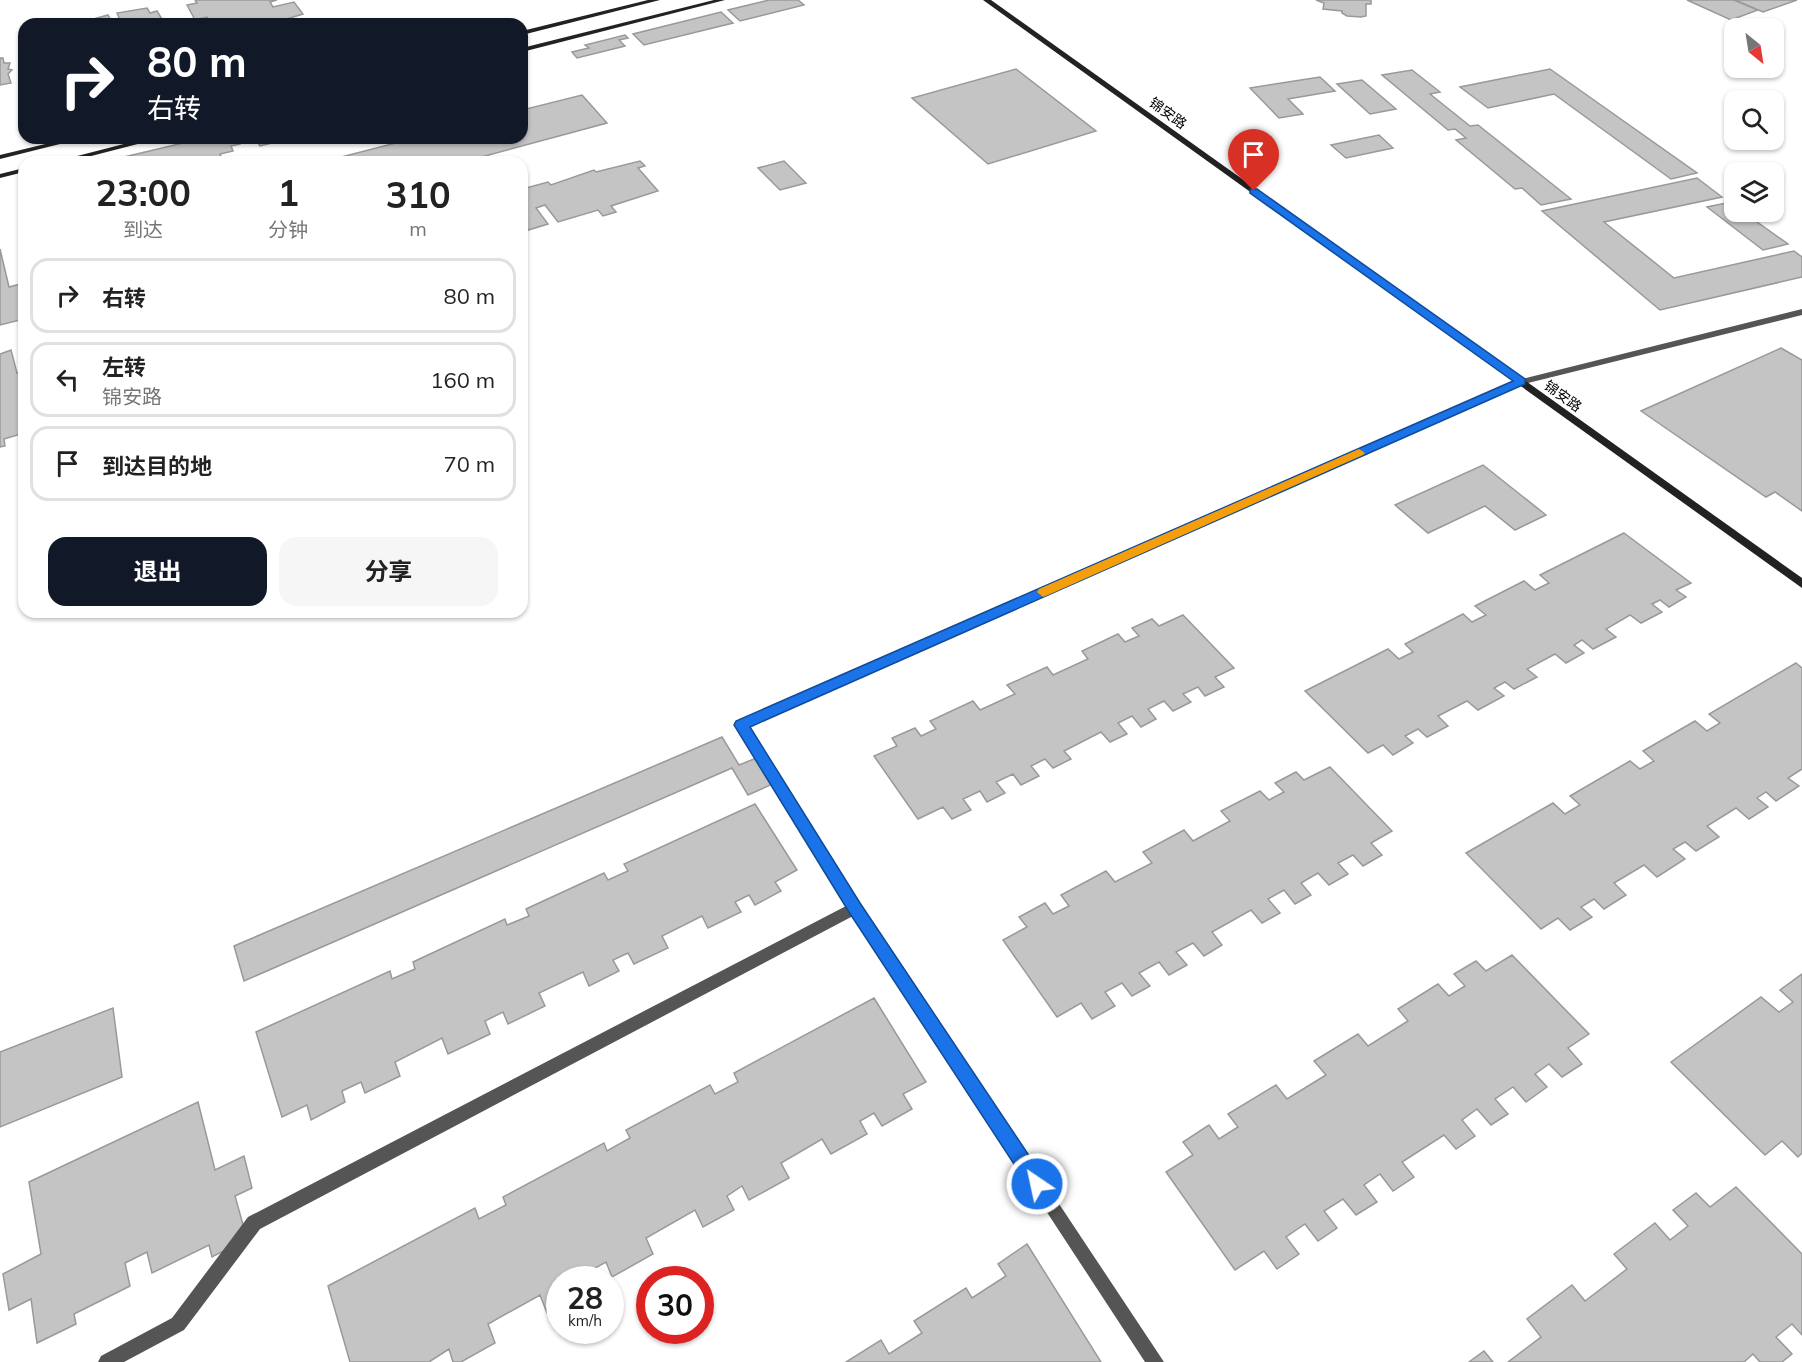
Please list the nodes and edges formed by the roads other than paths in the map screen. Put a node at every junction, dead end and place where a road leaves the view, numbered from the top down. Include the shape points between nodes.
1 (657, 0) edge
2 (722, 0) edge
3 (986, 0) edge
4 (528, 32) edge
5 (528, 48) edge
6 (55, 144) edge
7 (132, 144) edge
8 (83, 156) edge
9 (0, 157) edge
10 (18, 172) edge
11 (0, 176) edge
12 (1802, 312) edge
13 (1521, 382) junction
14 (1802, 584) edge
15 (855, 908) junction
16 (107, 1362) edge
17 (1155, 1362) edge

1 - 4 street
2 - 5 street
3 - 13 street, 锦安路
6 - 9 street
7 - 8 street
10 - 11 street
12 - 13 street
13 - 14 street, 锦安路
13 - 15 street via 741,725
15 - 16 street via 254,1223 178,1324
15 - 17 street

